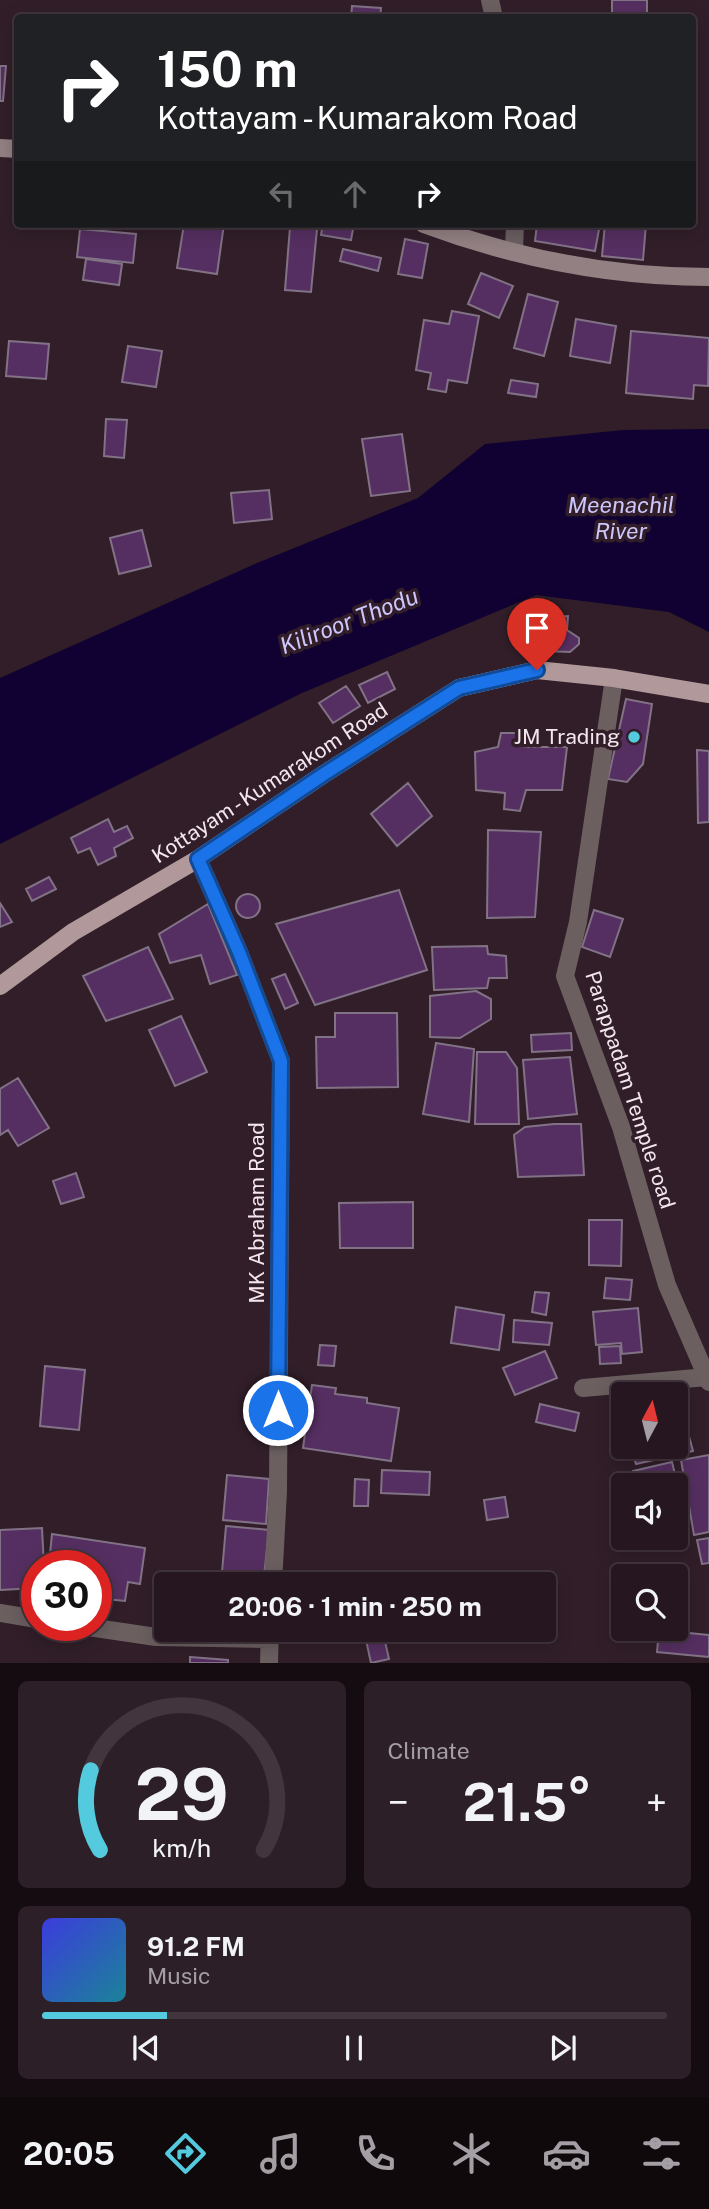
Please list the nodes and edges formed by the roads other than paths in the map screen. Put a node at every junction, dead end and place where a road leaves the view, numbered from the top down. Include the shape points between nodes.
1 (437, 228) edge
2 (515, 228) edge
3 (514, 251) junction
4 (709, 277) edge
5 (614, 678) junction
6 (709, 694) edge
7 (198, 859) junction
8 (0, 986) edge
9 (708, 1380) edge
10 (583, 1388) dead end
11 (274, 1572) edge
12 (0, 1613) edge
13 (21, 1616) edge
14 (112, 1630) edge
15 (154, 1637) edge
16 (270, 1642) edge
17 (269, 1663) edge

1 - 3 street
2 - 3 street
3 - 4 street via 570,266
5 - 6 main road, Kottayam - Kumarakom Road
5 - 7 main road, Kottayam - Kumarakom Road via 537,670 459,688
5 - 9 street, Parappadam Temple road via 579,922 565,976 621,1127 667,1285
7 - 8 main road, Kottayam - Kumarakom Road via 73,932
7 - 11 street, MK Abraham Road via 281,1061
9 - 10 street
12 - 13 street
14 - 15 street
16 - 17 street

